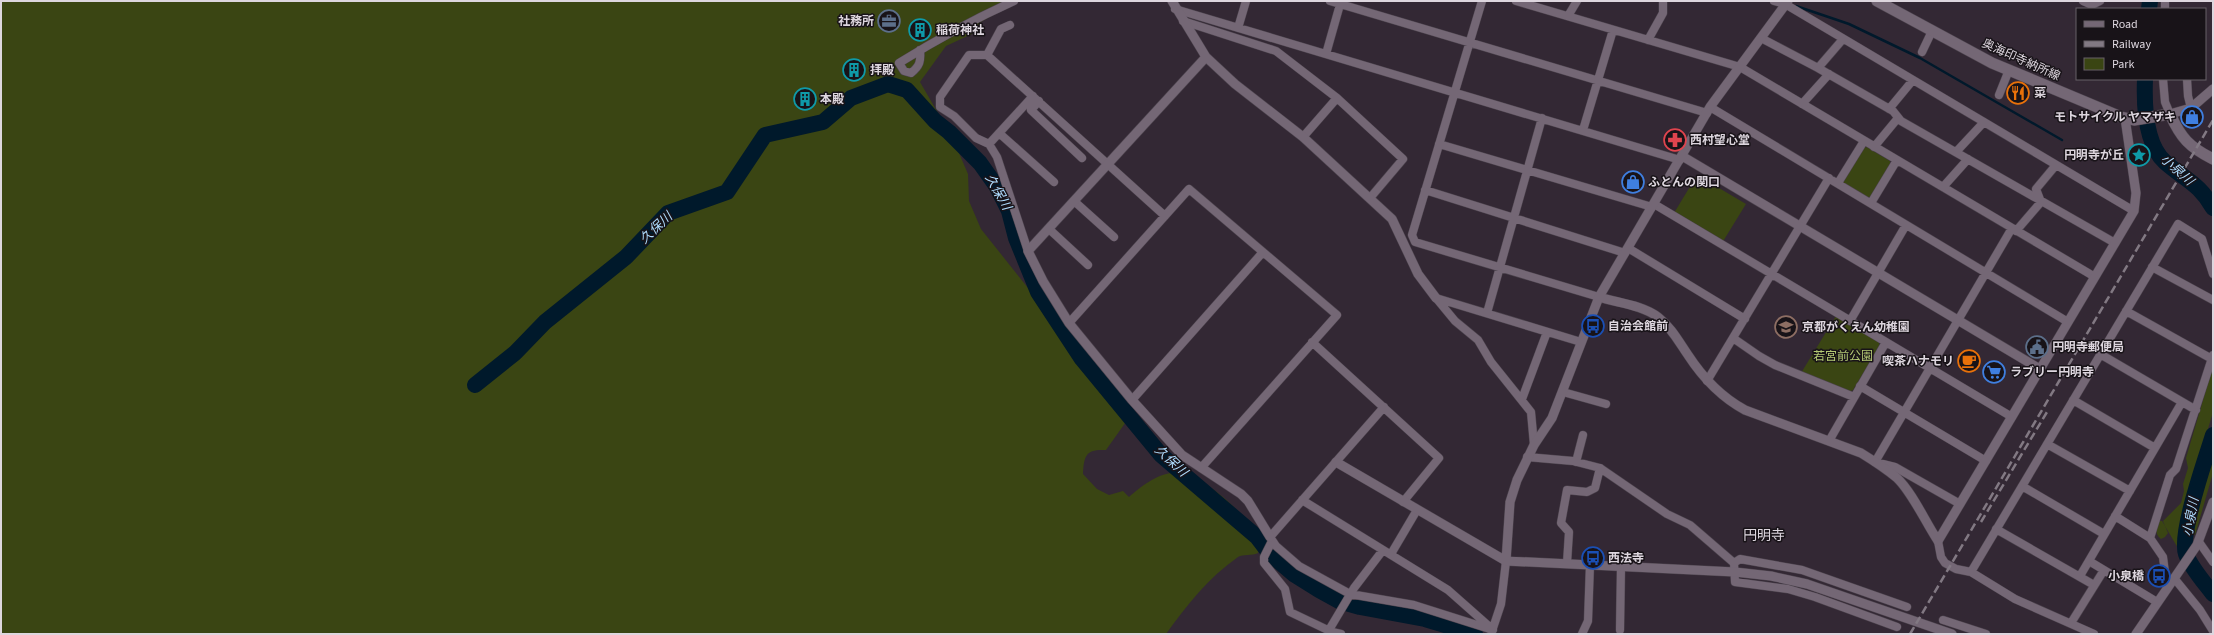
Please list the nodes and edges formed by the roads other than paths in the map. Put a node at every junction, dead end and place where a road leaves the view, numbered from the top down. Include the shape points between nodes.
1 (1014, 1) edge
2 (1246, 1) edge
3 (1330, 1) edge
4 (1482, 1) edge
5 (1516, 1) edge
6 (1577, 1) edge
7 (1663, 1) edge
8 (1774, 1) edge
9 (1877, 1) edge
10 (2083, 1) edge
11 (1341, 2) edge
12 (1787, 3) edge
13 (2099, 4) edge
14 (1174, 5) edge
15 (1568, 16) junction
16 (1183, 21) junction
17 (1010, 25) dead end
18 (1238, 28) junction
19 (1613, 30) junction
20 (1932, 31) junction
21 (1761, 38) junction
22 (1843, 39) junction
23 (1648, 40) junction
24 (1469, 42) junction
25 (920, 50) dead end
26 (1922, 52) dead end
27 (1326, 54) junction
28 (987, 55) junction
29 (1206, 56) junction
30 (1740, 67) junction
31 (1818, 68) junction
32 (2009, 70) junction
33 (1829, 74) junction
34 (1598, 80) junction
35 (1913, 80) junction
36 (2163, 80) edge
37 (2187, 80) edge
38 (2213, 89) edge
39 (1454, 92) junction
40 (1999, 95) dead end
41 (1337, 98) junction
42 (1036, 99) junction
43 (1802, 104) junction
44 (2191, 108) junction
45 (1888, 109) junction
46 (1709, 110) junction
47 (2167, 115) junction
48 (1542, 118) junction
49 (1898, 118) junction
50 (2130, 119) junction
51 (1984, 122) junction
52 (1582, 130) junction
53 (998, 133) junction
54 (1303, 137) junction
55 (1864, 141) junction
56 (989, 144) junction
57 (1439, 144) junction
58 (1874, 147) junction
59 (1956, 152) junction
60 (1082, 158) dead end
61 (1681, 158) junction
62 (1968, 159) junction
63 (2213, 159) edge
64 (1897, 160) junction
65 (1108, 164) junction
66 (2056, 165) junction
67 (1527, 170) junction
68 (1829, 178) junction
69 (1054, 182) dead end
70 (1838, 183) junction
71 (1943, 187) junction
72 (1425, 190) junction
73 (1370, 198) junction
74 (1074, 201) junction
75 (2041, 202) junction
76 (1871, 203) junction
77 (1653, 206) junction
78 (2134, 211) junction
79 (1166, 216) junction
80 (1514, 218) junction
81 (1906, 225) junction
82 (1800, 226) junction
83 (1048, 229) junction
84 (2014, 229) junction
85 (1114, 237) dead end
86 (2115, 243) junction
87 (1627, 250) junction
88 (1028, 251) junction
89 (1263, 252) junction
90 (1088, 266) dead end
91 (2152, 267) junction
92 (1500, 268) junction
93 (1986, 272) junction
94 (1878, 273) junction
95 (1772, 274) junction
96 (2213, 274) edge
97 (2095, 277) junction
98 (1436, 298) junction
99 (1599, 298) junction
100 (2213, 300) edge
101 (2126, 311) junction
102 (1487, 313) junction
103 (1745, 319) junction
104 (1958, 320) junction
105 (1850, 321) junction
106 (2068, 322) junction
107 (1069, 323) junction
108 (1547, 332) junction
109 (1733, 338) junction
110 (1312, 342) junction
111 (1581, 342) junction
112 (1886, 342) junction
113 (2100, 354) junction
114 (2212, 357) edge
115 (1930, 368) junction
116 (2040, 369) junction
117 (1707, 381) junction
118 (1860, 386) junction
119 (1563, 392) junction
120 (1854, 397) junction
121 (1522, 399) junction
122 (1132, 400) junction
123 (2073, 400) junction
124 (2182, 402) junction
125 (1606, 404) dead end
126 (1384, 408) junction
127 (2196, 410) junction
128 (1904, 412) junction
129 (2012, 416) junction
130 (1583, 435) dead end
131 (1829, 441) junction
132 (2047, 444) junction
133 (1534, 445) junction
134 (2155, 448) junction
135 (1527, 457) junction
136 (1986, 461) junction
137 (1336, 462) junction
138 (1576, 462) junction
139 (1875, 462) junction
140 (1200, 468) junction
141 (1600, 468) junction
142 (2022, 486) junction
143 (2130, 491) junction
144 (1302, 500) junction
145 (1403, 502) junction
146 (1960, 504) junction
147 (2213, 504) edge
148 (1417, 510) junction
149 (2115, 516) junction
150 (1996, 529) junction
151 (2104, 534) junction
152 (2150, 538) junction
153 (1938, 541) junction
154 (2198, 544) junction
155 (1269, 545) junction
156 (1383, 550) junction
157 (1391, 554) junction
158 (1506, 561) junction
159 (2089, 561) junction
160 (2213, 562) edge
161 (1567, 563) junction
162 (1590, 564) junction
163 (1621, 566) junction
164 (1735, 567) junction
165 (2104, 570) junction
166 (1970, 572) junction
167 (2176, 575) junction
168 (2080, 576) junction
169 (2094, 585) junction
170 (2168, 588) junction
171 (1347, 600) junction
172 (2157, 602) junction
173 (1907, 607) dead end
174 (1943, 620) dead end
175 (2071, 623) junction
176 (1897, 627) dead end
177 (1329, 630) junction
178 (1620, 630) dead end
179 (2213, 631) edge
180 (1492, 632) edge
181 (1341, 634) edge
182 (1582, 634) edge
183 (1952, 634) edge
184 (1986, 634) edge
185 (2094, 634) edge
186 (2136, 634) edge

1 - 25 street via 975,18
2 - 18 street
3 - 11 street
4 - 24 street
5 - 15 street
6 - 15 street
7 - 23 street via 1663,13
8 - 12 street
9 - 20 main road, 奥海印寺納所線
10 - 13 street via 2092,5
11 - 24 street
11 - 27 street
12 - 21 street
12 - 22 street
14 - 16 street
14 - 18 street
15 - 19 street
16 - 29 street
16 - 41 street via 1276,51
17 - 28 street via 1000,29
18 - 27 street
19 - 23 street
19 - 34 street
20 - 26 street
20 - 32 main road, 奥海印寺納所線
21 - 30 street
21 - 31 street
22 - 31 street
22 - 35 street
23 - 30 street
24 - 34 street
24 - 39 street
27 - 39 street
28 - 42 street
28 - 56 street via 969,55 940,97 940,107 954,116 976,138
29 - 54 street via 1235,84
29 - 65 street
30 - 43 street
30 - 46 street
31 - 33 street
32 - 40 street
32 - 50 main road, 奥海印寺納所線
33 - 43 street
33 - 45 street
34 - 46 street
34 - 52 street
35 - 45 street
35 - 51 street
36 - 47 street
37 - 44 street
38 - 44 street
39 - 48 street
39 - 57 street
41 - 54 street
41 - 73 street via 1403,159
42 - 53 street
42 - 60 street via 1031,110
42 - 65 street
43 - 55 street
44 - 47 street
45 - 49 street
46 - 61 street
46 - 68 street
47 - 50 main road
47 - 63 main road via 2191,147
48 - 52 street
48 - 67 street
49 - 58 street
49 - 59 street
50 - 78 street via 2136,194
51 - 59 street
51 - 66 street
52 - 61 street
53 - 56 street
53 - 69 street
54 - 73 street
55 - 58 street
55 - 70 street
56 - 88 street via 997,157
57 - 67 street
57 - 72 street
58 - 64 street
59 - 62 street
61 - 77 street
61 - 82 street
62 - 71 street
62 - 75 street
64 - 71 street
64 - 76 street
65 - 74 street
65 - 79 street
66 - 75 street via 2036,189
66 - 78 street
67 - 77 street
67 - 80 street
68 - 70 street
68 - 82 street
70 - 76 street
71 - 84 street
72 - 80 street
72 - 92 street via 1412,235 1415,242
73 - 98 street via 1392,219 1418,274
74 - 83 street
74 - 85 street
75 - 84 street
75 - 86 street
76 - 81 street
77 - 87 street
77 - 95 street
78 - 86 street
79 - 89 street via 1189,189
79 - 107 street
80 - 87 street
80 - 92 street
81 - 93 street
81 - 94 street
82 - 94 street
82 - 95 street
83 - 88 street
83 - 90 street
84 - 93 street
84 - 97 street
86 - 97 street
87 - 99 street
87 - 103 street
88 - 107 street
89 - 110 street via 1337,315
89 - 122 street
91 - 96 street via 2178,224 2202,239
91 - 100 street
91 - 101 street
92 - 99 street
92 - 102 street
93 - 104 street
93 - 106 street
94 - 104 street
94 - 105 street
95 - 103 street
95 - 105 street
97 - 106 street
98 - 102 street
98 - 121 street via 1455,321 1478,340 1491,362
99 - 111 street
99 - 117 street via 1657,316 1668,326
101 - 113 street
101 - 114 street
102 - 108 street
103 - 109 street
104 - 115 street
104 - 116 street
105 - 112 street
106 - 116 street
107 - 122 street
108 - 111 street
108 - 121 street
109 - 117 street
109 - 120 street via 1775,365
110 - 126 street
110 - 140 street
111 - 119 street
112 - 115 street
112 - 118 street
113 - 123 street
113 - 124 street
114 - 127 street
115 - 128 street
115 - 129 street
116 - 129 street
117 - 131 street via 1729,402 1745,410
118 - 120 street
118 - 128 street
119 - 125 street
119 - 133 street via 1550,422
120 - 131 street
121 - 133 street via 1531,412
122 - 140 street via 1182,455
123 - 132 street
123 - 134 street
124 - 127 street
124 - 134 street
126 - 137 street
126 - 145 street via 1439,458
127 - 152 street via 2176,468 2170,474
128 - 136 street
128 - 139 street
129 - 136 street
130 - 138 street
131 - 139 street via 1861,453
132 - 142 street
132 - 143 street
133 - 135 street
134 - 143 street
135 - 138 street
135 - 158 street via 1510,502
136 - 146 street
137 - 144 street
137 - 145 street
138 - 141 street
139 - 146 street via 1895,467
139 - 153 street via 1898,479 1907,490
140 - 155 street via 1248,501
141 - 161 street via 1595,488 1587,492 1567,490 1561,523 1569,532
141 - 164 street via 1667,514 1690,525
142 - 150 street
142 - 151 street
143 - 149 street
144 - 155 street
144 - 156 street
145 - 148 street
146 - 153 street
147 - 154 street
148 - 157 street
148 - 158 street
149 - 151 street
149 - 152 street
150 - 166 street
150 - 168 street
151 - 159 street
152 - 170 street via 2163,557
153 - 166 street via 1945,563
154 - 160 street
154 - 167 street
155 - 171 street
155 - 177 street via 1264,563 1285,589 1290,612
156 - 157 street
156 - 171 street
157 - 180 street via 1448,590
158 - 161 street
158 - 180 street via 1501,604
159 - 165 street
159 - 168 street
161 - 162 street
162 - 163 street
162 - 182 street via 1588,621
163 - 164 street
163 - 178 street
164 - 173 street via 1740,559 1802,570
164 - 176 street via 1735,582 1788,589
164 - 183 street via 1807,584
165 - 169 street
165 - 172 street
166 - 175 street via 2015,599
167 - 170 street
167 - 179 street
168 - 169 street
169 - 175 street
170 - 172 street
171 - 177 street
171 - 180 street via 1414,605
172 - 186 street
174 - 184 street
175 - 185 street
177 - 181 street

